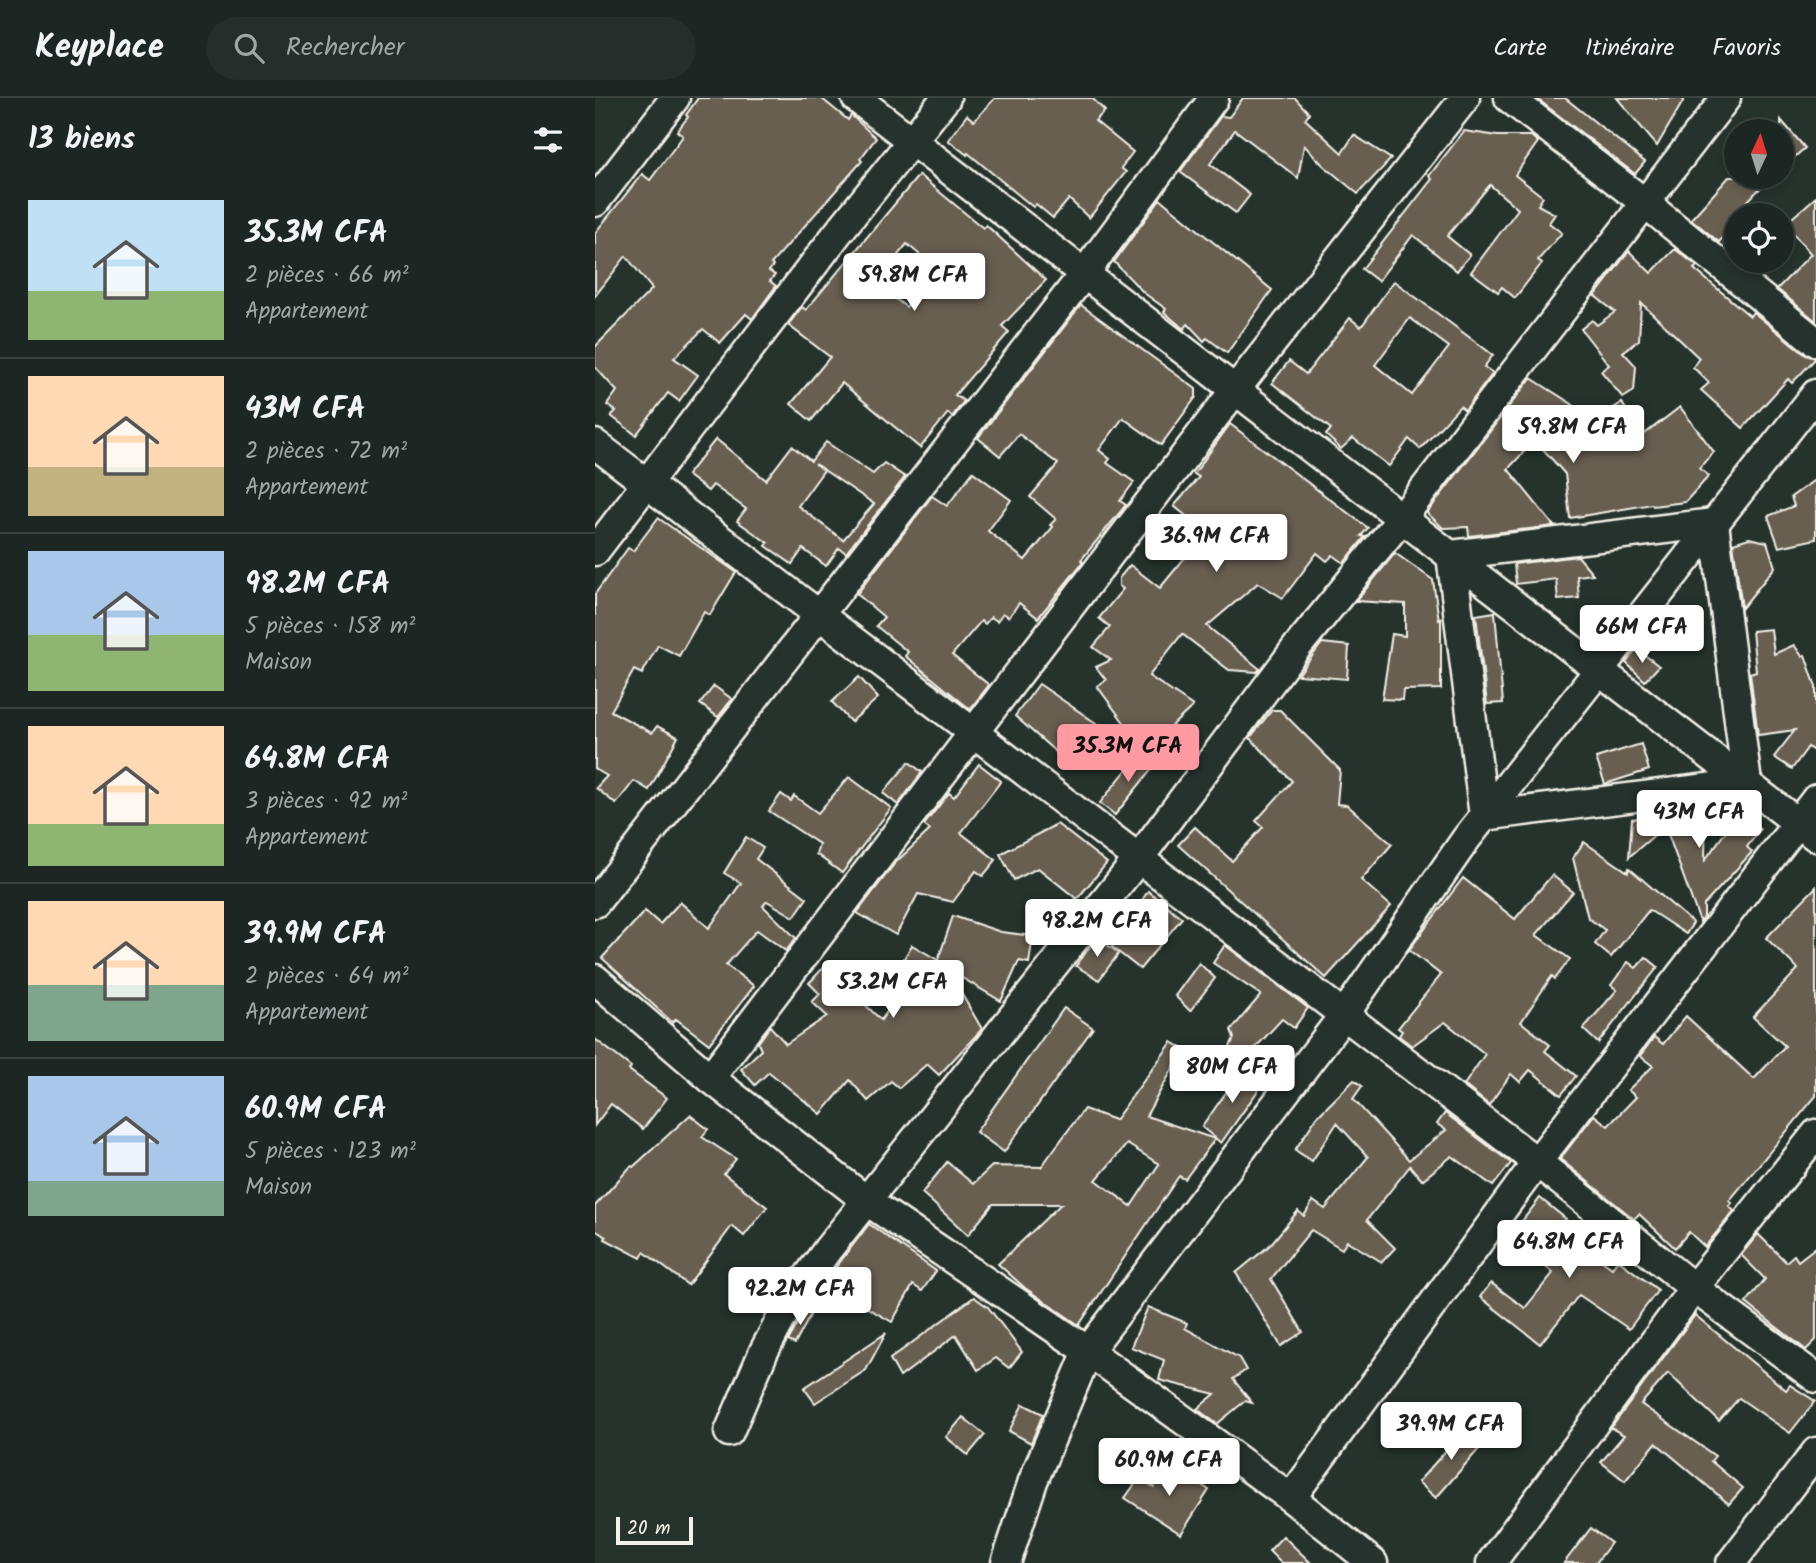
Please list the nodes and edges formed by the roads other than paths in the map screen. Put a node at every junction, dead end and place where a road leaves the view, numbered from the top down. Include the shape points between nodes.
1 (675, 98) edge
2 (856, 98) edge
3 (946, 98) edge
4 (1215, 98) edge
5 (1465, 98) edge
6 (1509, 98) edge
7 (1726, 98) edge
8 (913, 141) junction
9 (595, 202) edge
10 (1646, 203) junction
11 (1084, 274) junction
12 (1816, 342) edge
13 (1235, 390) junction
14 (1816, 394) edge
15 (595, 444) edge
16 (647, 483) junction
17 (1402, 518) junction
18 (1714, 523) junction
19 (595, 551) edge
20 (1451, 555) junction
21 (818, 614) junction
22 (1599, 670) junction
23 (972, 732) junction
24 (1747, 783) junction
25 (1816, 799) edge
26 (1484, 816) junction
27 (1807, 830) edge
28 (1139, 858) junction
29 (595, 903) edge
30 (595, 979) edge
31 (1344, 1015) junction
32 (710, 1078) junction
33 (1816, 1134) edge
34 (1537, 1162) junction
35 (867, 1201) junction
36 (1694, 1288) junction
37 (1089, 1351) junction
38 (1816, 1378) edge
39 (729, 1432) dead end
40 (1816, 1452) edge
41 (1291, 1498) junction
42 (1006, 1563) edge
43 (1373, 1563) edge
44 (1490, 1563) edge
45 (1731, 1563) edge

1 - 9 street
2 - 8 street
3 - 8 street
4 - 11 street
5 - 13 street
6 - 10 street
7 - 10 street
8 - 11 street
8 - 16 street
10 - 12 street
10 - 17 street
11 - 13 street
11 - 21 street
13 - 17 street
13 - 23 street
14 - 18 street
15 - 16 street
16 - 19 street
16 - 21 street
17 - 20 street
17 - 28 street via 1297,647
18 - 20 street
18 - 22 street
18 - 24 street
20 - 22 street
20 - 26 street
21 - 23 street
21 - 29 street
22 - 24 street
22 - 26 street
23 - 28 street
23 - 32 street
24 - 26 street
24 - 27 street
25 - 27 street
26 - 31 street
27 - 34 street
28 - 31 street
28 - 35 street
30 - 32 street
31 - 34 street
31 - 37 street
32 - 35 street
33 - 36 street
34 - 36 street
34 - 41 street
35 - 37 street
35 - 39 street via 793,1297 764,1350
36 - 38 street
36 - 44 street
37 - 41 street
37 - 42 street via 1033,1481
40 - 45 street
41 - 43 street

